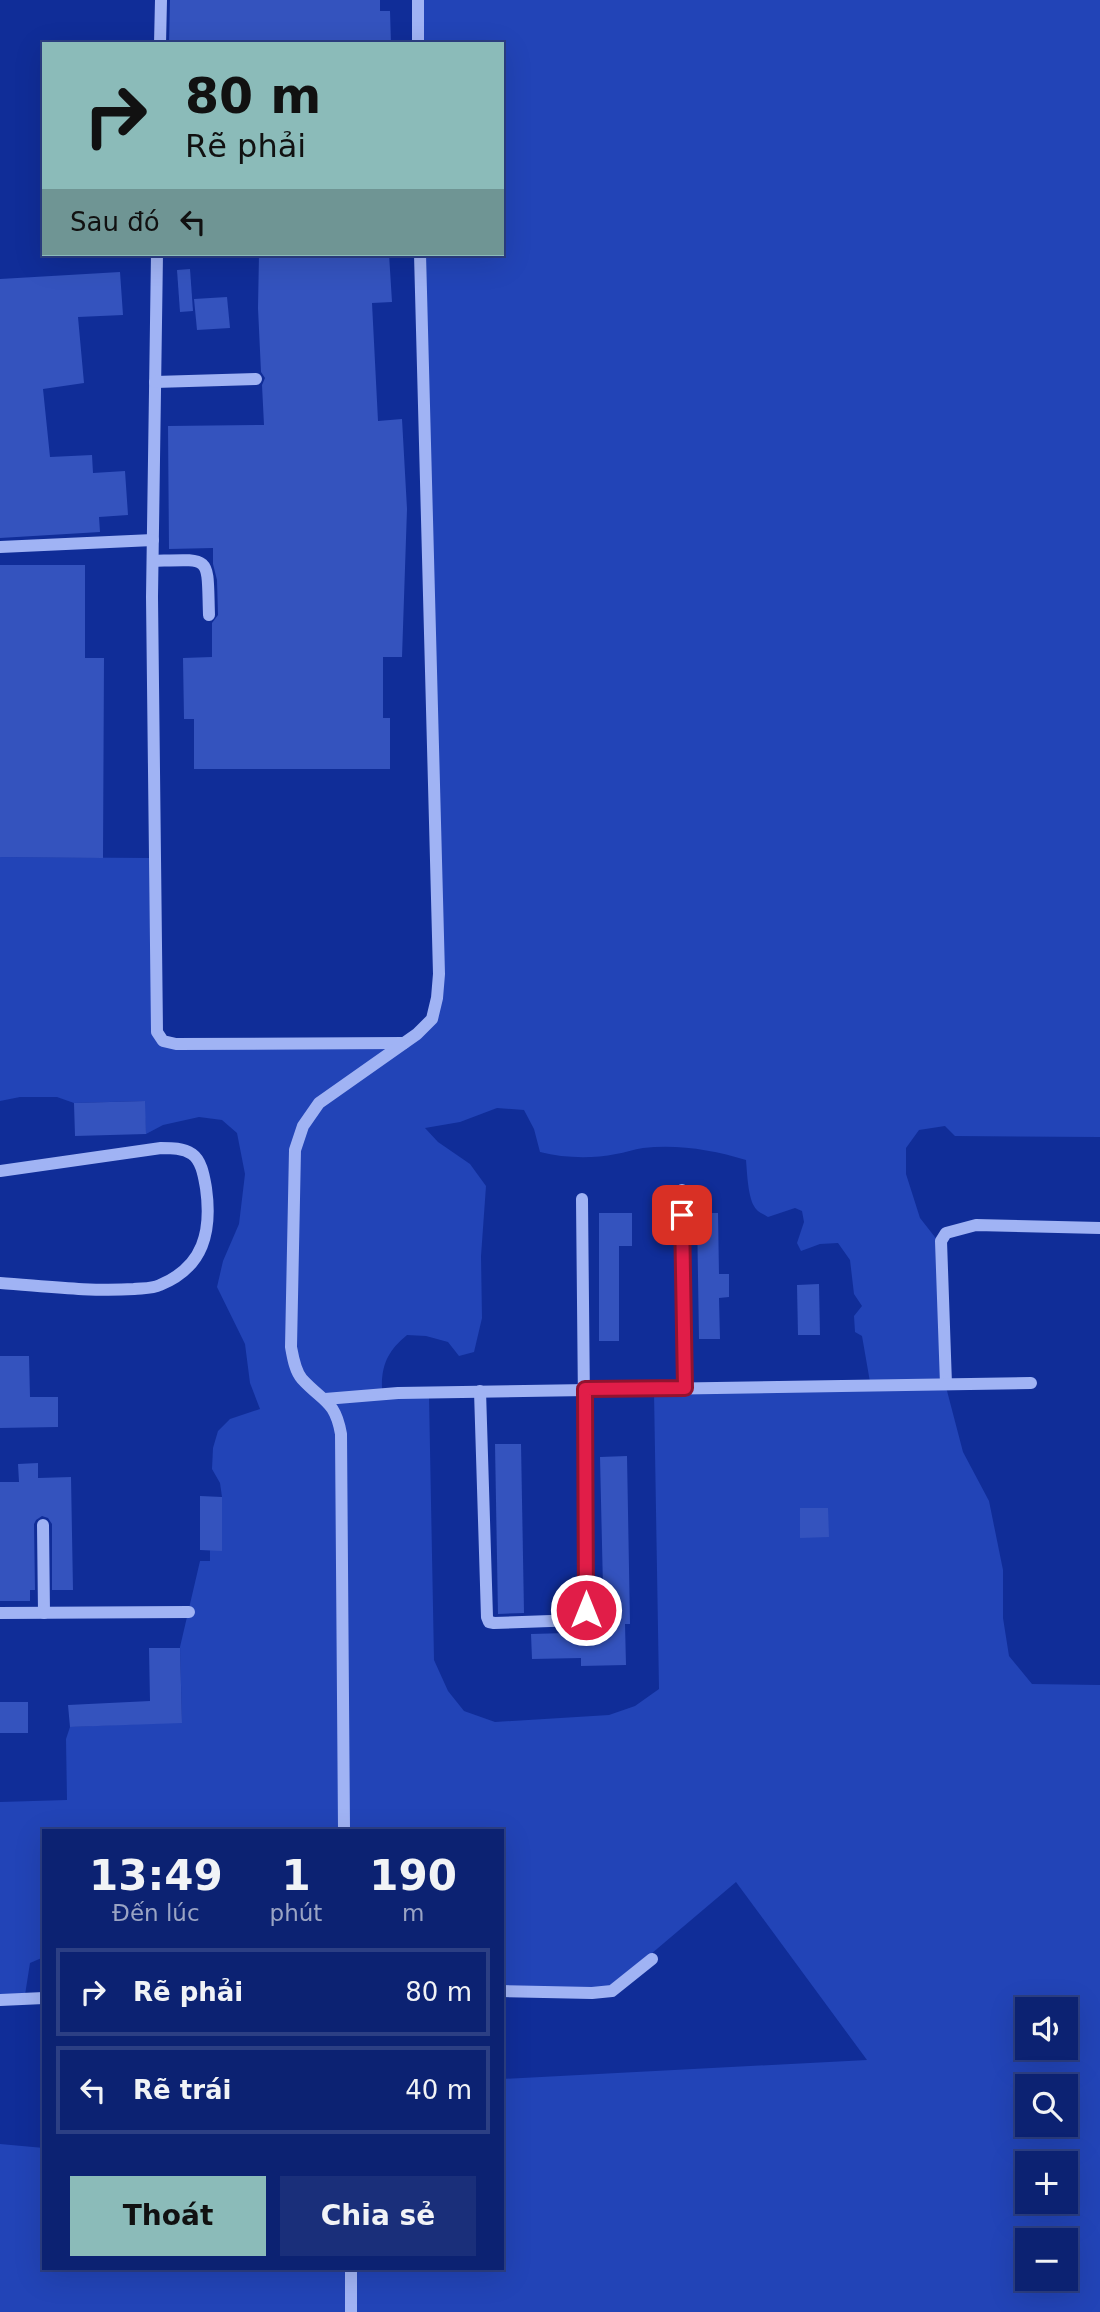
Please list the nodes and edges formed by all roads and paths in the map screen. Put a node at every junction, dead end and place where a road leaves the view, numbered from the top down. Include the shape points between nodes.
1 (161, 0) edge
2 (418, 0) edge
3 (160, 42) edge
4 (418, 42) edge
5 (157, 256) edge
6 (420, 256) edge
7 (256, 379) dead end
8 (155, 382) junction
9 (153, 540) junction
10 (0, 547) edge
11 (153, 561) junction
12 (209, 615) dead end
13 (404, 1043) junction
14 (0, 1171) edge
15 (682, 1190) dead end
16 (582, 1199) dead end
17 (1100, 1228) edge
18 (0, 1283) edge
19 (1031, 1383) dead end
20 (946, 1384) junction
21 (685, 1388) junction
22 (585, 1389) junction
23 (480, 1391) junction
24 (325, 1399) junction
25 (43, 1525) dead end
26 (189, 1612) dead end
27 (0, 1613) edge
28 (44, 1613) junction
29 (344, 1829) edge
30 (652, 1959) dead end
31 (504, 1991) edge
32 (42, 1998) edge
33 (0, 2000) edge
34 (351, 2270) edge
35 (351, 2312) edge

1 - 3 street
2 - 4 street
5 - 8 street
6 - 13 street via 439,974 432,1019
7 - 8 street
8 - 9 street
9 - 10 street
9 - 11 street
11 - 12 street via 197,559 204,564
11 - 13 street via 157,1032 163,1041 176,1044
13 - 24 street via 319,1104 303,1126 295,1150 290,1347 301,1378
14 - 18 street via 177,1148 193,1154 201,1166 208,1217 200,1250 177,1276 158,1287 117,1290
15 - 21 street
16 - 22 street
17 - 20 street via 976,1225 946,1233 941,1241
19 - 20 street
20 - 21 street
21 - 22 street
22 - 23 street
22 - 23 street via 586,1610 579,1620 494,1623 487,1617
23 - 24 street
24 - 29 street via 334,1409 341,1434
25 - 28 street
26 - 28 street
27 - 28 street
30 - 31 street via 612,1991
32 - 33 street
34 - 35 street

